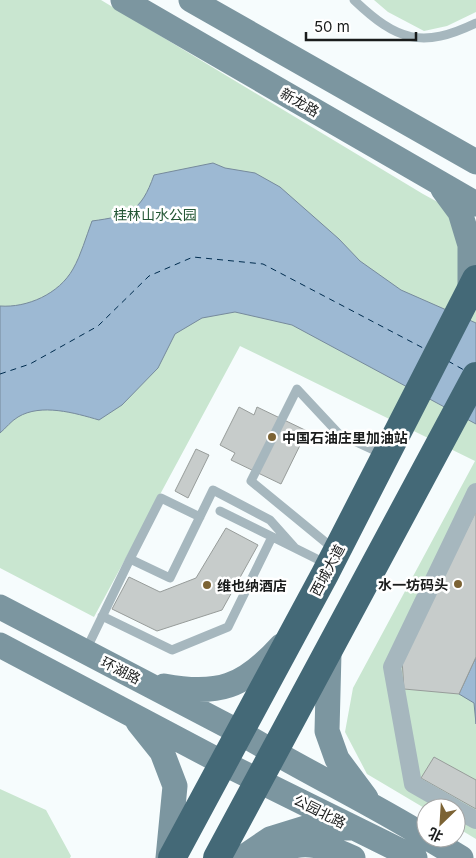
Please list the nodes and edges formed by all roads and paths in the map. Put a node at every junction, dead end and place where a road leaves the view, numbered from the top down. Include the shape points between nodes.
1 (123, 0) edge
2 (191, 0) edge
3 (354, 0) edge
4 (476, 23) edge
5 (469, 156) edge
6 (439, 182) junction
7 (476, 204) edge
8 (473, 285) edge
9 (476, 376) edge
10 (392, 445) junction
11 (476, 492) edge
12 (220, 511) dead end
13 (200, 517) junction
14 (272, 537) junction
15 (295, 548) junction
16 (333, 558) junction
17 (130, 559) junction
18 (0, 607) edge
19 (102, 616) junction
20 (295, 632) junction
21 (0, 645) edge
22 (85, 651) junction
23 (329, 653) junction
24 (144, 682) junction
25 (132, 714) junction
26 (242, 733) junction
27 (275, 754) junction
28 (225, 764) junction
29 (260, 780) junction
30 (438, 798) edge
31 (369, 802) junction
32 (355, 828) junction
33 (416, 830) edge
34 (445, 848) edge
35 (287, 854) edge
36 (168, 858) edge
37 (172, 858) edge
38 (217, 858) edge
39 (242, 858) edge
40 (353, 858) edge
41 (415, 858) edge
42 (461, 858) edge

1 - 6 main road, 新龙路
2 - 5 main road
3 - 4 lane via 386,25 410,37 435,39
6 - 7 main road, 新龙路
6 - 8 main road via 460,212 470,245
8 - 10 highway, 西城大道
9 - 23 highway
10 - 16 highway, 西城大道
10 - 16 lane via 339,434 297,389 251,481
11 - 30 street via 392,667 413,784
12 - 14 lane
13 - 15 lane via 213,490 270,520
13 - 17 lane via 161,498
13 - 17 lane via 170,578
14 - 15 lane
14 - 19 lane via 228,627 172,650
15 - 16 lane
16 - 20 highway, 西城大道
17 - 19 lane
18 - 22 main road, 环湖路
19 - 22 lane
20 - 24 main road via 262,668 245,679 215,689 191,691
20 - 26 highway, 西城大道
21 - 25 main road
22 - 24 main road, 环湖路
23 - 27 highway
23 - 31 main road via 328,732 337,759
24 - 26 main road, 环湖路
25 - 28 main road
25 - 36 main road via 162,752 175,786
26 - 27 main road
26 - 28 highway, 西城大道
27 - 29 highway
27 - 31 main road
28 - 29 main road, 公园北路
28 - 37 highway, 西城大道
29 - 32 main road, 公园北路
29 - 38 highway
31 - 33 main road
32 - 39 main road via 312,826 270,839
32 - 41 main road, 公园北路
34 - 42 main road
35 - 40 main road via 309,845

